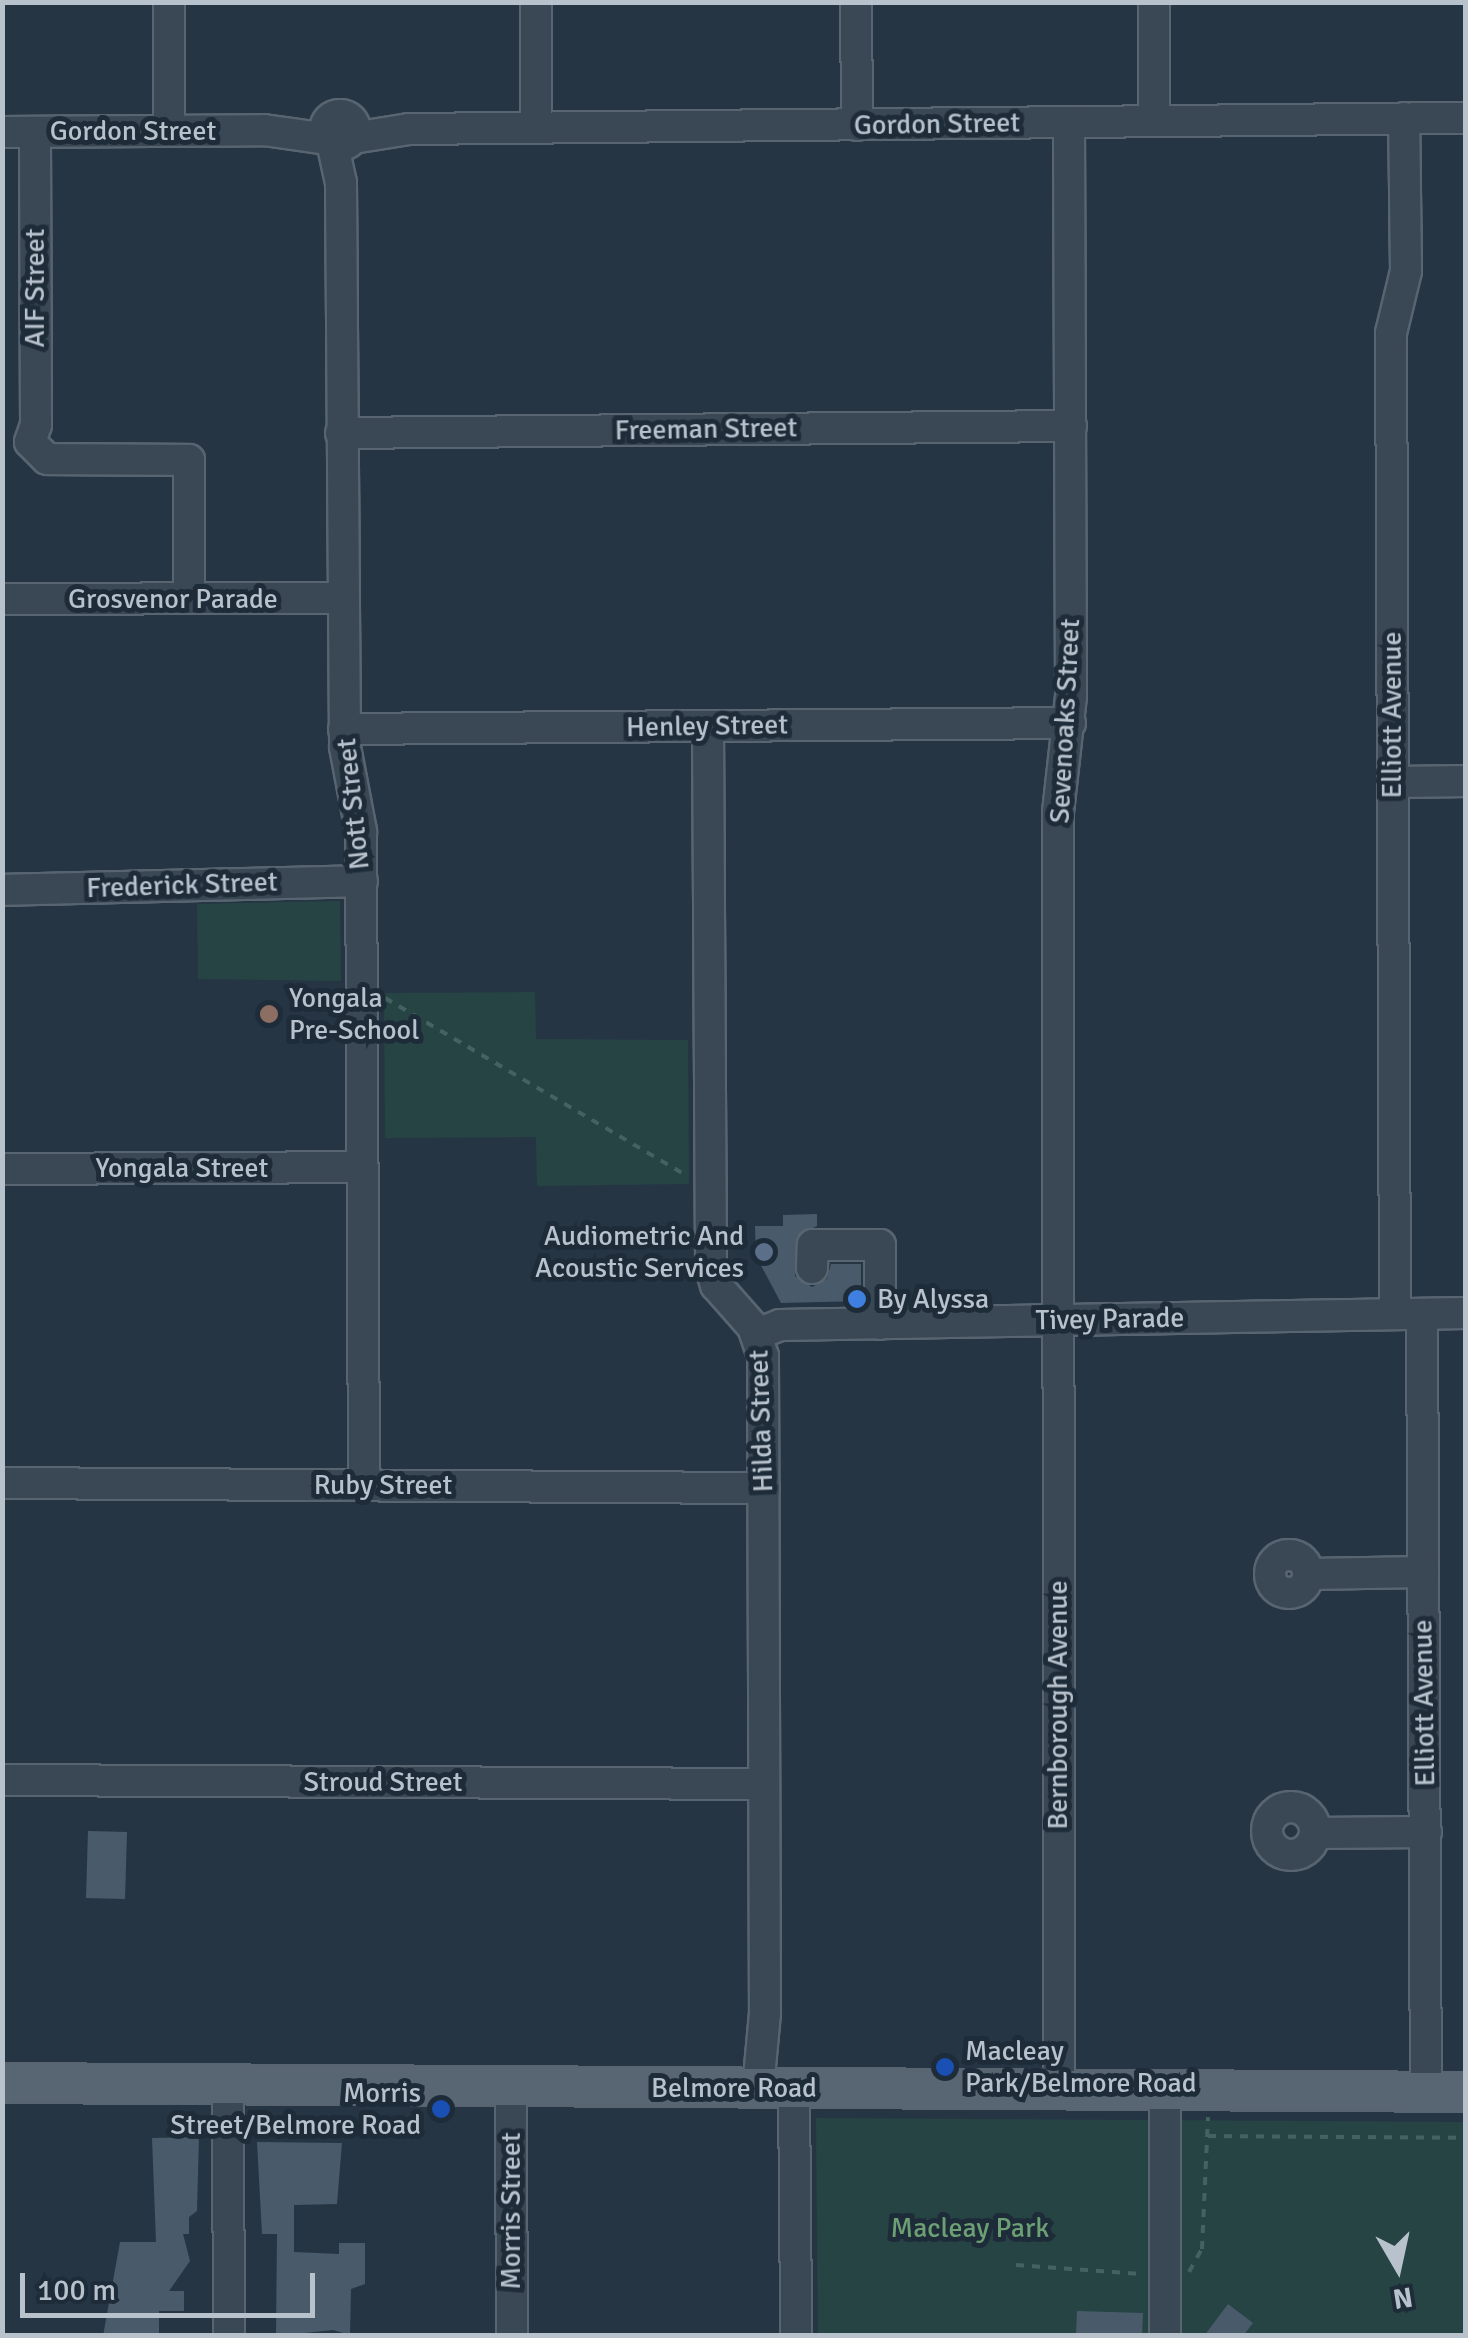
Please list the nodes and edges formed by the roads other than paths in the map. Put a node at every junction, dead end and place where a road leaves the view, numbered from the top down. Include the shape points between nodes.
1 (169, 2) edge
2 (536, 2) edge
3 (856, 2) edge
4 (1154, 2) edge
5 (1404, 118) junction
6 (1466, 118) edge
7 (1154, 120) junction
8 (1068, 122) junction
9 (857, 124) junction
10 (536, 127) junction
11 (169, 130) junction
12 (2, 132) edge
13 (35, 132) junction
14 (341, 133) junction
15 (1071, 426) junction
16 (341, 433) junction
17 (16, 445) edge
18 (189, 598) junction
19 (343, 598) junction
20 (2, 599) edge
21 (1070, 723) junction
22 (708, 726) junction
23 (344, 729) junction
24 (1466, 781) edge
25 (1392, 782) junction
26 (362, 881) junction
27 (2, 890) edge
28 (361, 1167) junction
29 (2, 1168) edge
30 (812, 1268) dead end
31 (1466, 1313) edge
32 (1408, 1314) junction
33 (1058, 1320) junction
34 (880, 1324) junction
35 (757, 1334) junction
36 (2, 1483) edge
37 (364, 1485) junction
38 (764, 1488) junction
39 (1423, 1572) junction
40 (1309, 1574) dead end
41 (2, 1780) edge
42 (764, 1784) junction
43 (1426, 1832) junction
44 (1315, 1833) dead end
45 (2, 2083) edge
46 (228, 2085) junction
47 (510, 2087) junction
48 (776, 2088) junction
49 (1059, 2090) junction
50 (1165, 2090) junction
51 (1426, 2092) junction
52 (1466, 2092) edge
53 (229, 2336) edge
54 (512, 2336) edge
55 (796, 2336) edge
56 (1165, 2336) edge

1 - 11 street
2 - 10 street
3 - 9 street
4 - 7 street
5 - 6 street, Gordon Street
5 - 7 street, Gordon Street
5 - 25 street, Elliott Avenue via 1406,271 1391,333
7 - 8 street, Gordon Street
8 - 9 street, Gordon Street
8 - 15 street, Sevenoaks Street
9 - 10 street, Gordon Street
10 - 14 street, Gordon Street
11 - 13 street, Gordon Street
11 - 14 street, Gordon Street
12 - 13 street, Gordon Street
13 - 17 street, AIF Street via 36,425
14 - 16 street, Nott Street
15 - 16 street, Freeman Street
15 - 21 street, Sevenoaks Street
16 - 19 street, Nott Street
17 - 18 street via 47,459 188,460
18 - 19 street, Grosvenor Parade
18 - 20 street, Grosvenor Parade
19 - 23 street, Nott Street
21 - 22 street, Henley Street
21 - 33 street, Sevenoaks Street via 1058,812
22 - 23 street, Henley Street
22 - 35 street, Hilda Street via 711,1268 716,1286
23 - 26 street, Nott Street via 360,814
24 - 25 street
25 - 32 street, Elliott Avenue
26 - 27 street, Frederick Street
26 - 28 street, Nott Street
28 - 29 street, Yongala Street
28 - 37 street, Nott Street
30 - 34 street via 812,1245 880,1245
31 - 32 street, Tivey Parade
32 - 33 street, Tivey Parade
32 - 39 street, Elliott Avenue
33 - 34 street, Tivey Parade
33 - 49 street, Bernborough Avenue
34 - 35 street, Tivey Parade via 780,1326
35 - 38 street, Hilda Street
36 - 37 street, Ruby Street
37 - 38 street, Ruby Street
38 - 42 street, Hilda Street
39 - 40 street
39 - 43 street, Elliott Avenue
41 - 42 street, Stroud Street
42 - 48 street, Hilda Street via 766,2013
43 - 44 street
43 - 51 street, Elliott Avenue
45 - 46 main road, Belmore Road
46 - 47 main road, Belmore Road
46 - 53 street
47 - 48 main road, Belmore Road
47 - 54 street, Morris Street
48 - 49 main road, Belmore Road
48 - 55 street, Hilda Street
49 - 50 main road, Belmore Road
50 - 51 main road, Belmore Road
50 - 56 street
51 - 52 main road, Belmore Road

